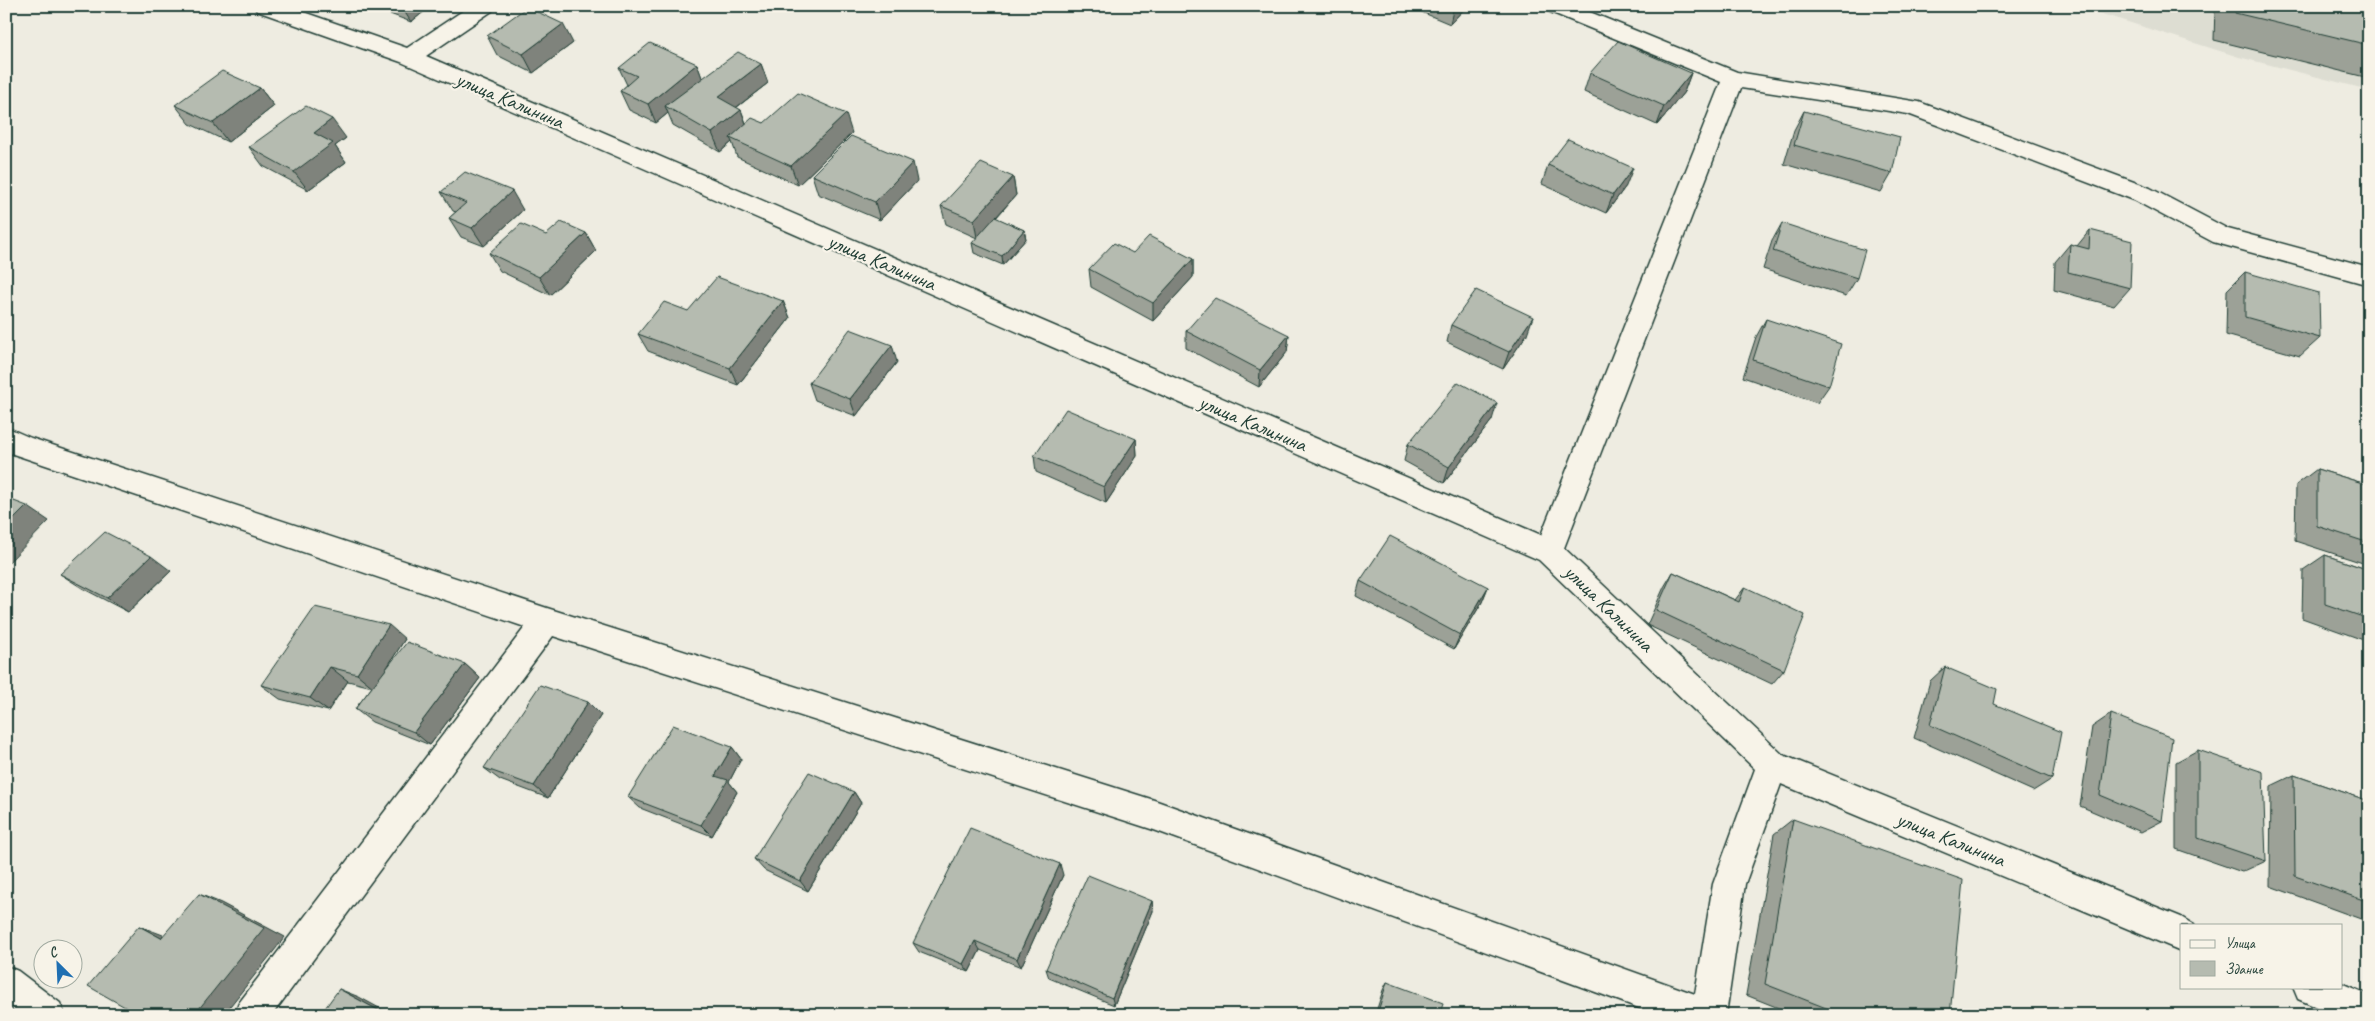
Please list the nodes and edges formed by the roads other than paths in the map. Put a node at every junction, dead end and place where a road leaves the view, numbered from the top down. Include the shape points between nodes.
1 (264, 6) edge
2 (485, 6) edge
3 (1556, 6) edge
4 (409, 56) junction
5 (1732, 79) junction
6 (2369, 276) edge
7 (6, 438) edge
8 (1549, 551) junction
9 (547, 622) junction
10 (1772, 765) junction
11 (2180, 934) edge
12 (6, 983) edge
13 (2312, 988) edge
14 (2369, 1012) edge
15 (48, 1015) edge
16 (251, 1015) edge
17 (1705, 1015) edge
18 (1709, 1015) edge

1 - 4 street, улица Калинина
2 - 4 street
3 - 5 street
4 - 8 street, улица Калинина
5 - 6 street via 1911,107 2142,194 2220,236
5 - 8 street
7 - 9 street
8 - 10 street, улица Калинина
9 - 16 street
9 - 17 street via 1154,815
10 - 11 street, улица Калинина
10 - 18 street via 1729,884
12 - 15 street
13 - 14 street

